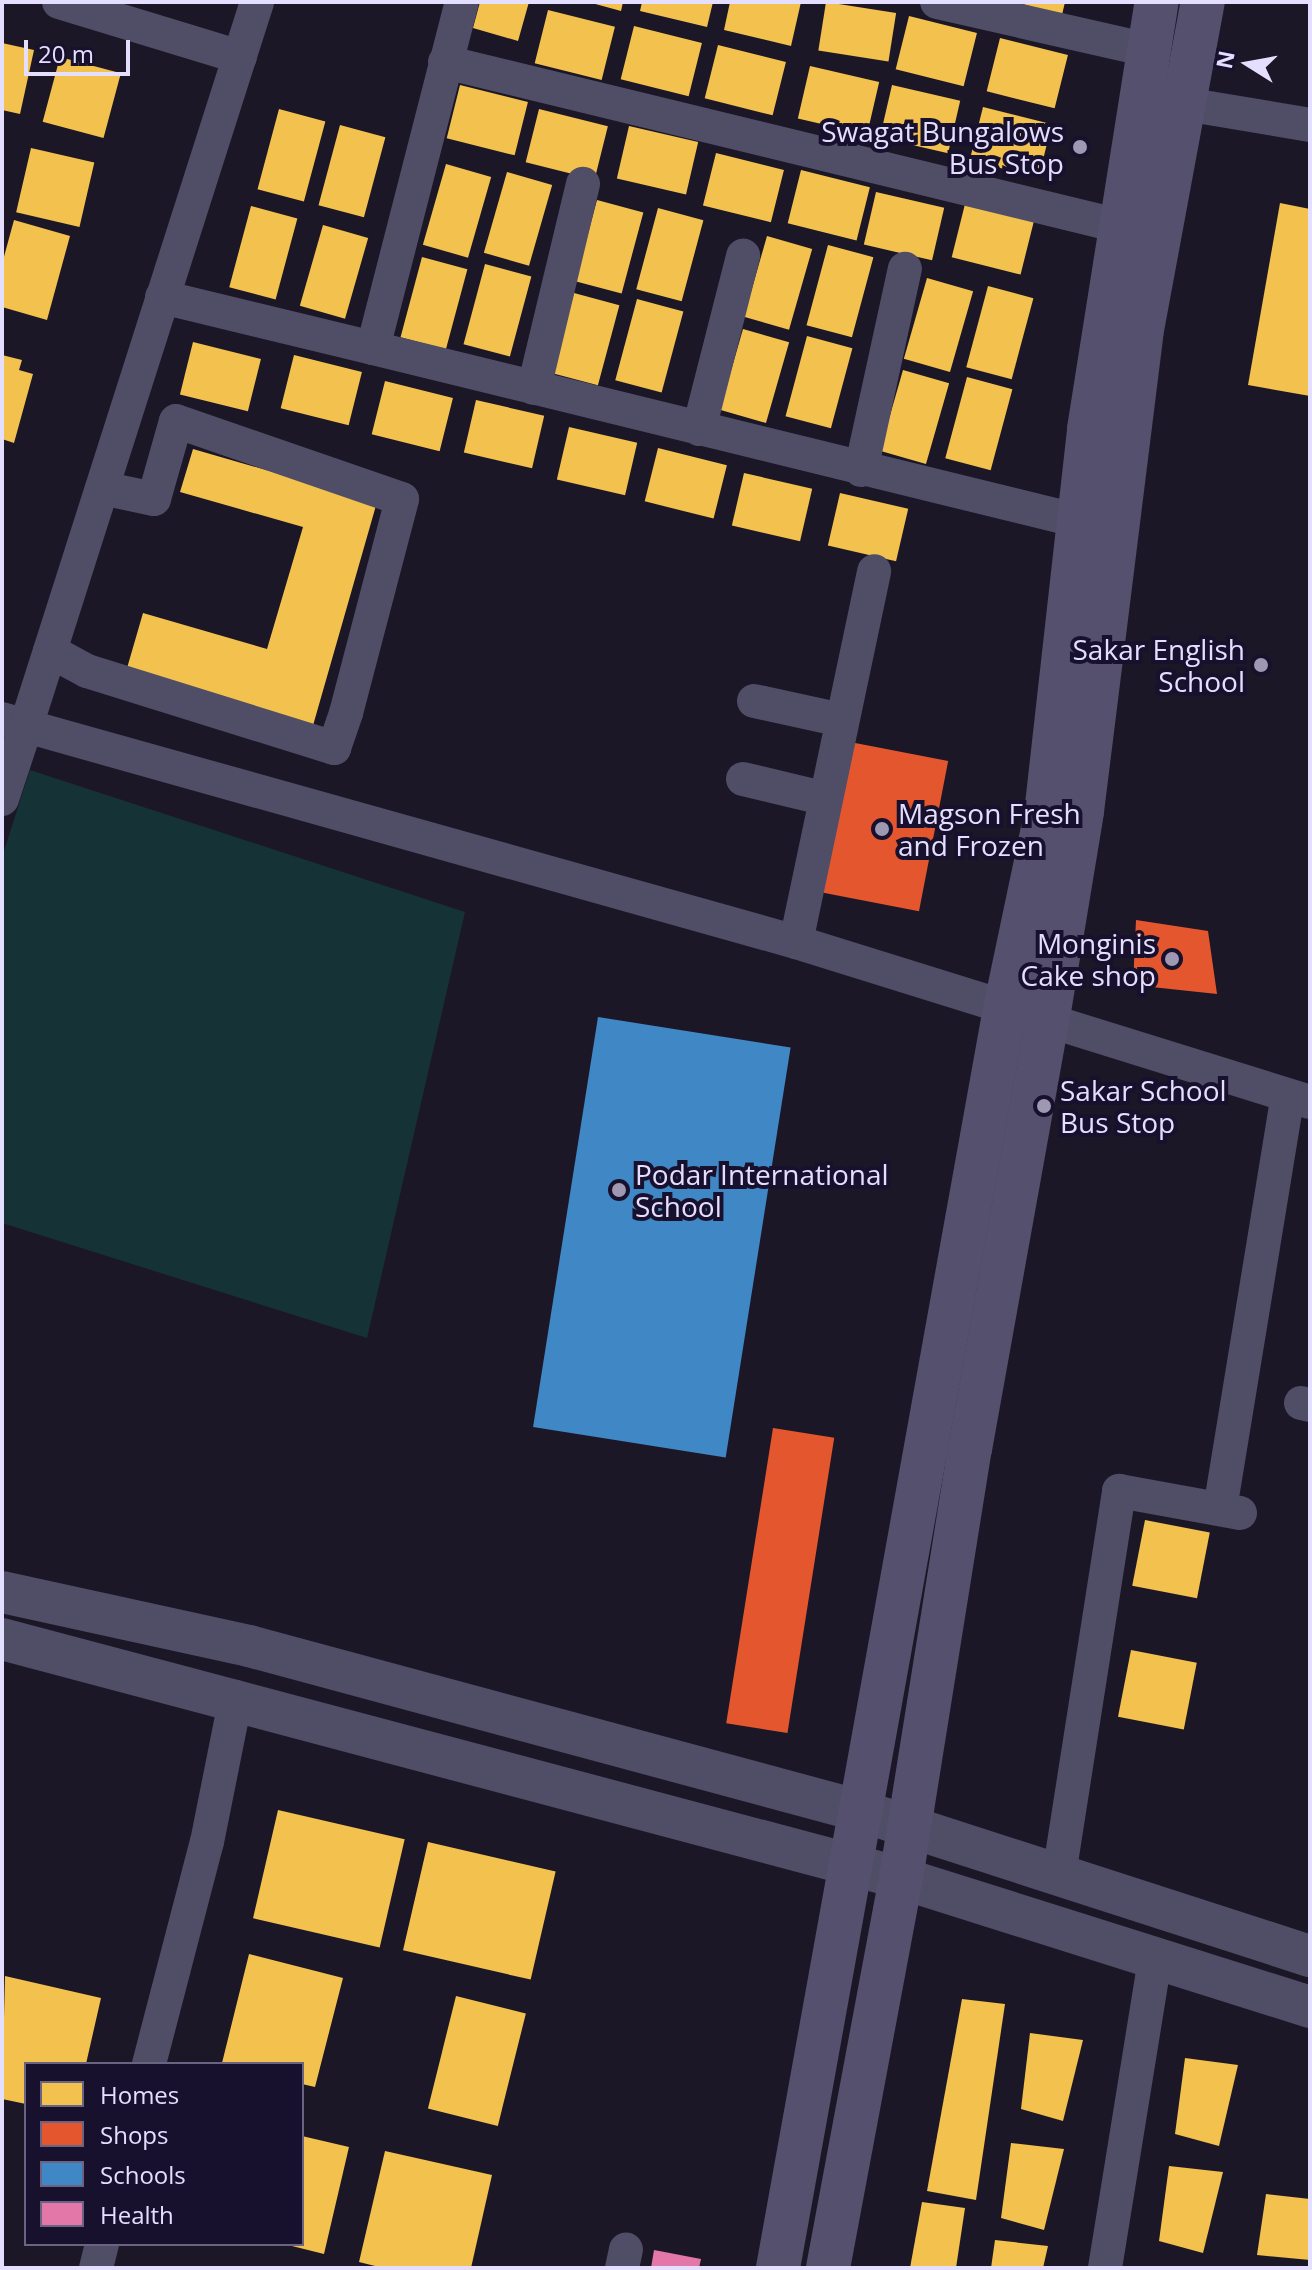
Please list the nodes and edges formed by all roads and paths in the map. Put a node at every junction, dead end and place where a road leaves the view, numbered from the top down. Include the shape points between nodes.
1 (59, 2) edge
2 (257, 2) edge
3 (462, 2) edge
4 (937, 2) edge
5 (1157, 2) edge
6 (1203, 2) edge
7 (1148, 50) junction
8 (240, 57) junction
9 (445, 62) junction
10 (1165, 101) junction
11 (1310, 125) edge
12 (583, 184) dead end
13 (1120, 226) junction
14 (743, 256) dead end
15 (905, 269) dead end
16 (162, 297) junction
17 (373, 348) junction
18 (534, 388) junction
19 (699, 429) junction
20 (861, 470) junction
21 (102, 488) junction
22 (1098, 523) junction
23 (874, 571) dead end
24 (50, 651) junction
25 (754, 701) dead end
26 (842, 720) junction
27 (14, 723) edge
28 (743, 779) dead end
29 (2, 799) edge
30 (826, 799) junction
31 (796, 942) junction
32 (1005, 1009) junction
33 (1048, 1017) junction
34 (1299, 1099) edge
35 (2, 1592) edge
36 (2, 1639) edge
37 (236, 1697) junction
38 (864, 1812) junction
39 (910, 1828) junction
40 (854, 1865) junction
41 (1059, 1875) junction
42 (901, 1878) junction
43 (1310, 1956) edge
44 (1155, 1958) junction
45 (1310, 2007) edge
46 (150, 2062) edge
47 (102, 2246) edge
48 (96, 2268) edge
49 (778, 2268) edge
50 (828, 2268) edge
51 (1105, 2268) edge

1 - 8 street
2 - 8 street
3 - 9 street
4 - 7 street
5 - 7 main road
6 - 10 main road
7 - 10 main road
8 - 16 street
9 - 13 street
9 - 17 street
10 - 11 street
10 - 13 main road
10 - 22 main road via 1141,335
12 - 18 street
13 - 22 main road
14 - 19 street
15 - 20 street
16 - 17 street
16 - 21 street
17 - 18 street
18 - 19 street
19 - 20 street
20 - 22 street
21 - 24 street
21 - 24 street via 154,499 176,421 402,499 346,713 334,748 87,671
22 - 32 main road
22 - 33 main road via 1082,811
23 - 26 street
24 - 27 street
25 - 26 street
26 - 30 street
27 - 29 street
27 - 31 street
28 - 30 street
30 - 31 street
31 - 32 street
32 - 33 street
32 - 38 main road
33 - 34 street
33 - 39 main road via 970,1449
34 - 41 street via 1231,1502 1119,1491
35 - 38 street via 249,1646
36 - 37 street
37 - 40 street
37 - 46 street via 207,1842
38 - 39 street
38 - 40 main road
39 - 41 street
39 - 42 main road
40 - 42 street
40 - 49 main road
41 - 43 street
42 - 44 street
42 - 50 main road
44 - 45 street
44 - 51 street
47 - 48 street

